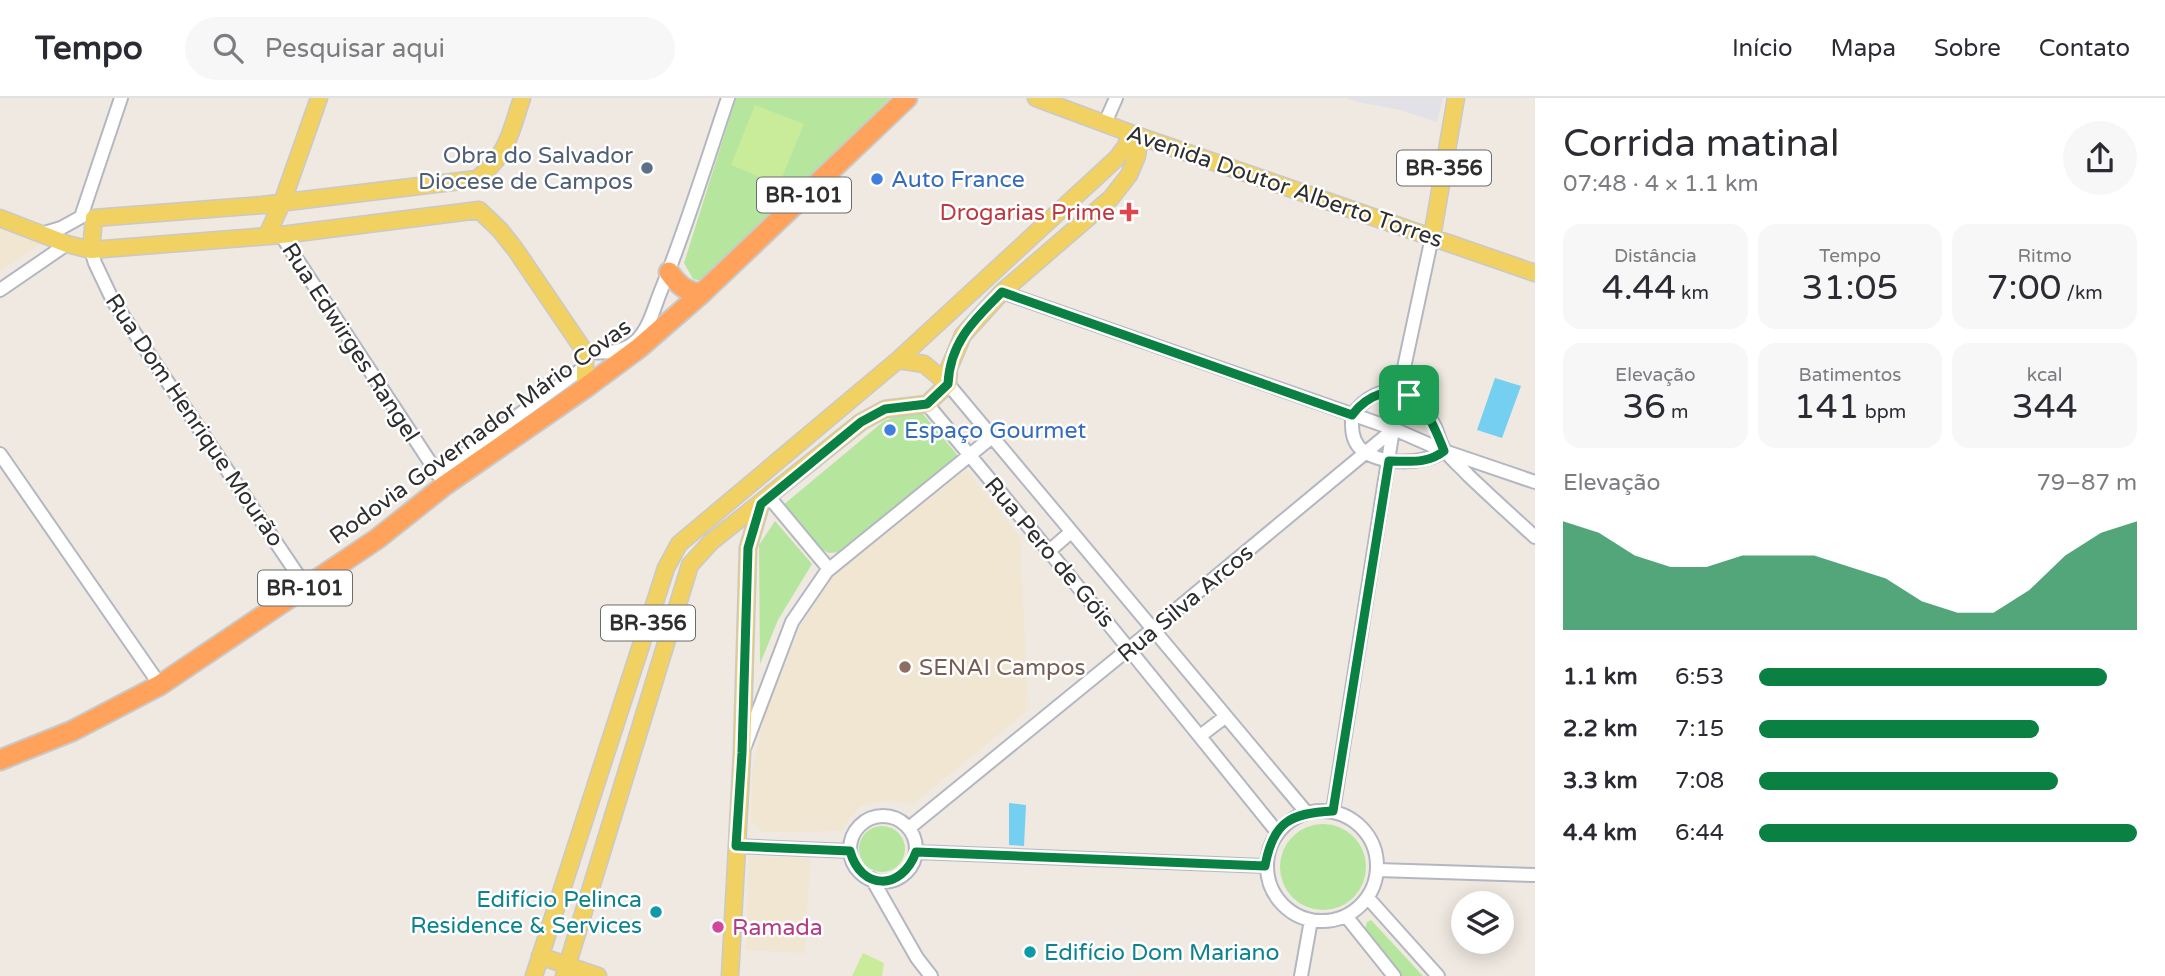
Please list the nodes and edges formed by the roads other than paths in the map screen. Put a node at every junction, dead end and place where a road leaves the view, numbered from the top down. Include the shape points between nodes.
1 (121, 98) edge
2 (319, 98) edge
3 (522, 98) edge
4 (728, 98) edge
5 (906, 98) edge
6 (1036, 98) edge
7 (1116, 98) edge
8 (1456, 98) edge
9 (1105, 123) junction
10 (1135, 135) junction
11 (477, 179) junction
12 (282, 203) junction
13 (480, 210) junction
14 (0, 218) edge
15 (87, 218) junction
16 (41, 234) junction
17 (274, 235) junction
18 (1432, 237) junction
19 (67, 244) junction
20 (91, 250) junction
21 (668, 272) junction
22 (1535, 273) edge
23 (0, 290) edge
24 (1002, 292) junction
25 (702, 293) junction
26 (586, 359) junction
27 (898, 360) junction
28 (948, 384) junction
29 (585, 388) junction
30 (1399, 391) junction
31 (927, 404) junction
32 (1352, 415) junction
33 (1394, 429) junction
34 (992, 437) junction
35 (1444, 451) junction
36 (1366, 453) junction
37 (0, 454) edge
38 (970, 455) junction
39 (1389, 461) junction
40 (1489, 465) junction
41 (441, 479) junction
42 (1475, 481) junction
43 (1535, 482) edge
44 (765, 500) junction
45 (1071, 532) junction
46 (1535, 537) edge
47 (1048, 552) junction
48 (829, 569) junction
49 (306, 587) junction
50 (659, 590) junction
51 (1153, 629) junction
52 (668, 634) junction
53 (1130, 648) junction
54 (160, 685) junction
55 (1225, 717) junction
56 (1200, 736) junction
57 (742, 753) junction
58 (0, 760) edge
59 (1333, 811) junction
60 (1306, 812) junction
61 (909, 828) junction
62 (1277, 832) junction
63 (736, 846) junction
64 (850, 851) junction
65 (916, 852) junction
66 (1265, 866) junction
67 (1378, 870) junction
68 (1535, 875) edge
69 (872, 879) junction
70 (1368, 898) junction
71 (1346, 916) junction
72 (1311, 920) junction
73 (540, 956) junction
74 (565, 970) edge
75 (534, 976) edge
76 (598, 976) edge
77 (730, 976) edge
78 (931, 976) edge
79 (1301, 976) edge
80 (1394, 976) edge
81 (1438, 976) edge

1 - 15 street
2 - 12 main road
3 - 11 main road via 503,152
4 - 21 street
5 - 25 highway, Rodovia Governador Mário Covas / BR-101
6 - 9 main road, Avenida Doutor Alberto Torres
7 - 9 street
8 - 18 main road, BR-356
9 - 10 main road, Avenida Doutor Alberto Torres
10 - 18 main road, Avenida Doutor Alberto Torres
10 - 24 main road via 1137,156 1111,198
10 - 27 main road, BR-356 via 1117,158
11 - 12 main road
11 - 13 main road
12 - 15 main road
12 - 17 main road
13 - 17 main road
13 - 26 main road via 515,249
14 - 16 main road
15 - 16 street
15 - 20 main road
16 - 19 main road
17 - 20 main road
17 - 41 street, Rua Edwirges Rangel
18 - 22 main road, Avenida Doutor Alberto Torres
18 - 30 street
19 - 20 main road
19 - 23 street
20 - 49 street, Rua Dom Henrique Mourão via 113,301
21 - 25 highway via 682,287
21 - 26 street via 637,340 623,350
24 - 28 main road via 963,335 949,368
24 - 32 street
25 - 29 highway, Rodovia Governador Mário Covas / BR-101
26 - 29 main road
26 - 41 street
27 - 28 main road via 924,364
27 - 50 main road, BR-356 via 679,544
28 - 31 main road
28 - 34 street, Rua Pero de Góis
29 - 41 highway, Rodovia Governador Mário Covas / BR-101
30 - 32 street via 1370,398
30 - 33 street
30 - 35 street via 1428,414
31 - 38 street, Rua Pero de Góis
31 - 44 main road via 885,409 861,422
32 - 33 street
32 - 36 street via 1352,434
33 - 35 street
33 - 36 street, Rua Silva Arcos
33 - 39 street
34 - 38 street
34 - 45 street, Rua Pero de Góis
35 - 39 street via 1428,460
35 - 40 street
35 - 42 street
36 - 39 street
36 - 51 street, Rua Silva Arcos
37 - 54 street
38 - 47 street, Rua Pero de Góis
38 - 48 street
39 - 59 street
40 - 42 street
40 - 43 street
41 - 49 highway, Rodovia Governador Mário Covas / BR-101 via 377,539
42 - 46 street
44 - 48 street
44 - 52 main road via 711,542 690,565
44 - 57 main road via 748,548
45 - 47 street
45 - 51 street, Rua Pero de Góis
47 - 53 street, Rua Pero de Góis
48 - 57 street via 792,622
49 - 54 highway, Rodovia Governador Mário Covas / BR-101
50 - 52 main road via 652,628
50 - 73 main road, BR-356
51 - 53 street, Rua Silva Arcos
51 - 55 street, Rua Pero de Góis
52 - 74 main road
53 - 56 street, Rua Pero de Góis
53 - 61 street, Rua Silva Arcos
54 - 58 highway, Rodovia Governador Mário Covas / BR-101 via 72,731
55 - 56 street
55 - 60 street, Rua Pero de Góis
56 - 62 street, Rua Pero de Góis
57 - 63 main road
59 - 60 street
59 - 67 street via 1352,818 1366,832 1376,850
60 - 62 street
61 - 64 street via 898,819 872,818 852,837
61 - 65 street
62 - 66 street
63 - 64 street
63 - 77 main road
64 - 69 street via 861,873
65 - 66 street
65 - 69 street via 901,877
66 - 72 street via 1279,901 1293,914
67 - 68 street
67 - 70 street
69 - 78 street
70 - 71 street
70 - 81 street
71 - 72 street
71 - 80 street
72 - 79 street
73 - 74 main road
73 - 75 main road, BR-356
74 - 76 main road

